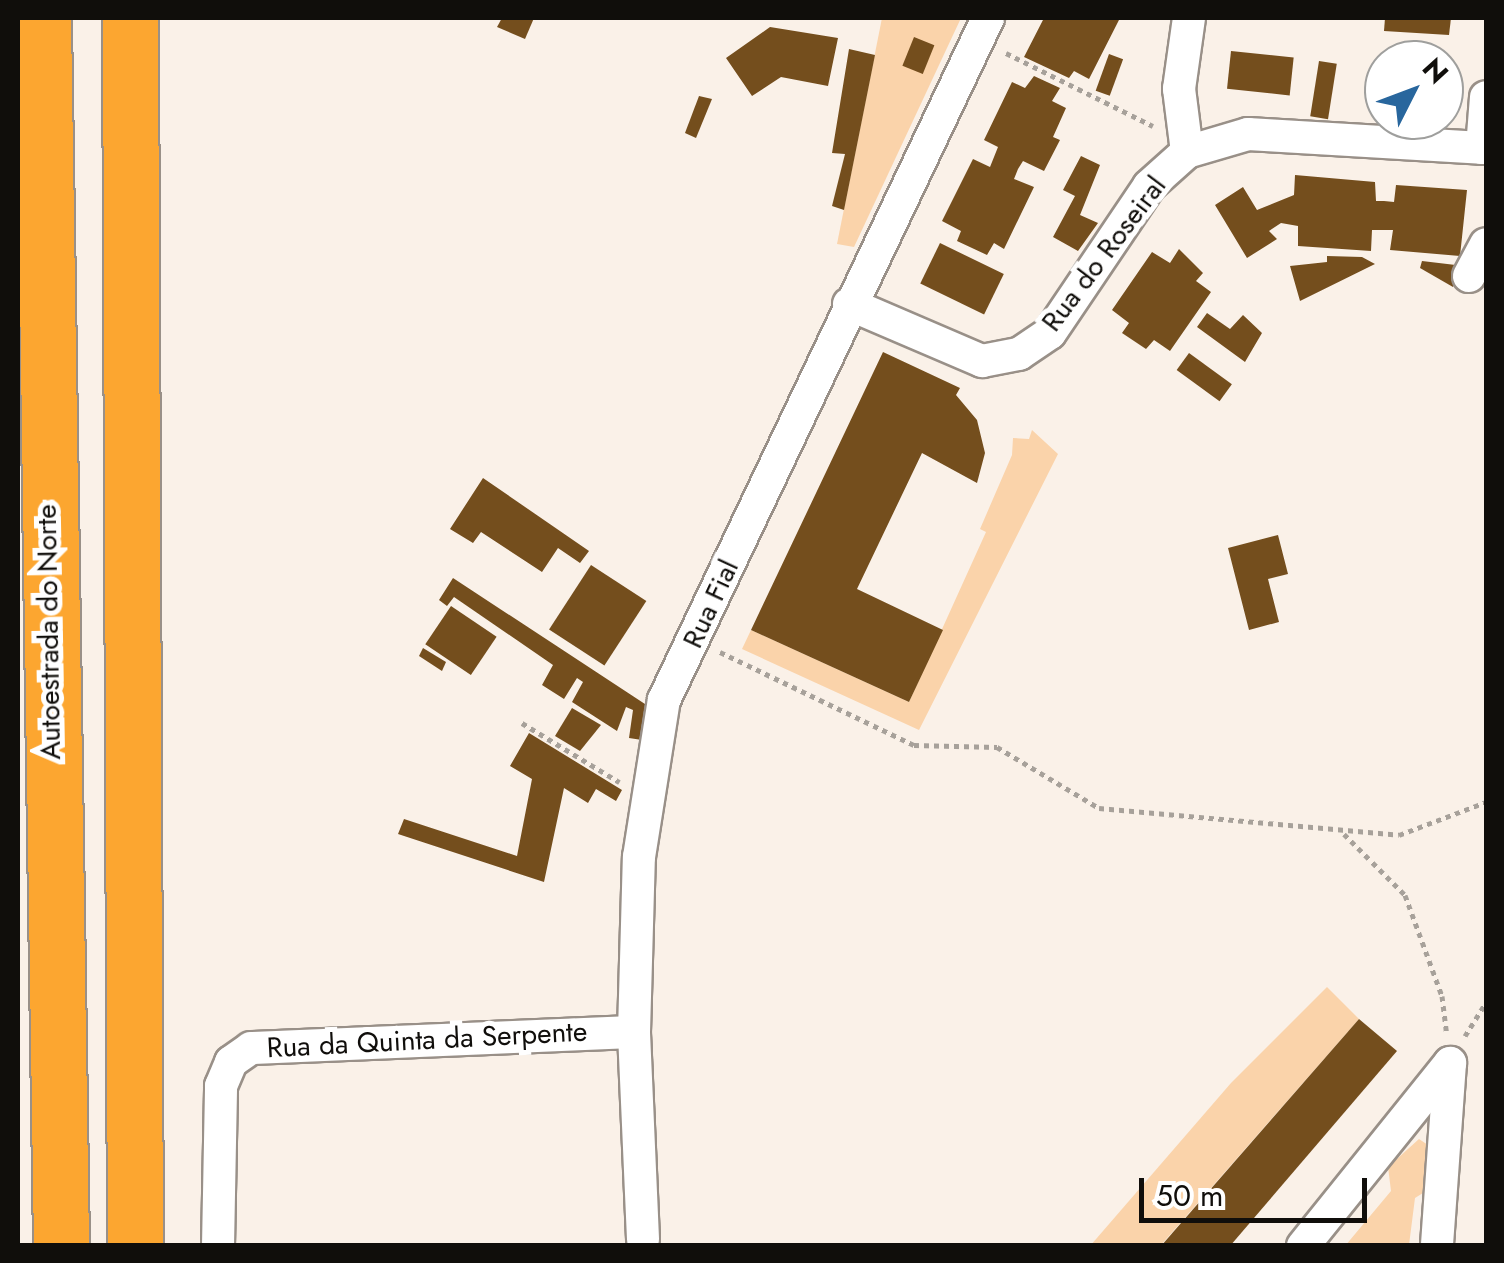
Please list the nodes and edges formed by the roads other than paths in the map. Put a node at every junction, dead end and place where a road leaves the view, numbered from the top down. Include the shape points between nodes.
1 (43, 18) edge
2 (130, 18) edge
3 (988, 18) edge
4 (1189, 18) edge
5 (1486, 97) edge
6 (1484, 148) edge
7 (1188, 152) junction
8 (1486, 244) edge
9 (1470, 276) dead end
10 (849, 304) junction
11 (634, 1032) junction
12 (644, 1240) dead end
13 (61, 1246) edge
14 (135, 1246) edge
15 (218, 1246) edge
16 (1303, 1246) edge
17 (1437, 1246) edge

1 - 13 highway, Autoestrada do Norte
2 - 14 highway
3 - 10 street, Rua Fial
4 - 7 street via 1179,89
5 - 6 street
6 - 7 street, Rua do Roseiral via 1248,134
7 - 10 street, Rua do Roseiral via 1149,186 1050,334 1019,354 982,361
8 - 9 street
10 - 11 street, Rua Fial via 664,700 647,800
11 - 12 street, Rua Fial
11 - 15 street, Rua da Quinta da Serpente via 251,1048 231,1062 222,1086
16 - 17 street via 1450,1063

